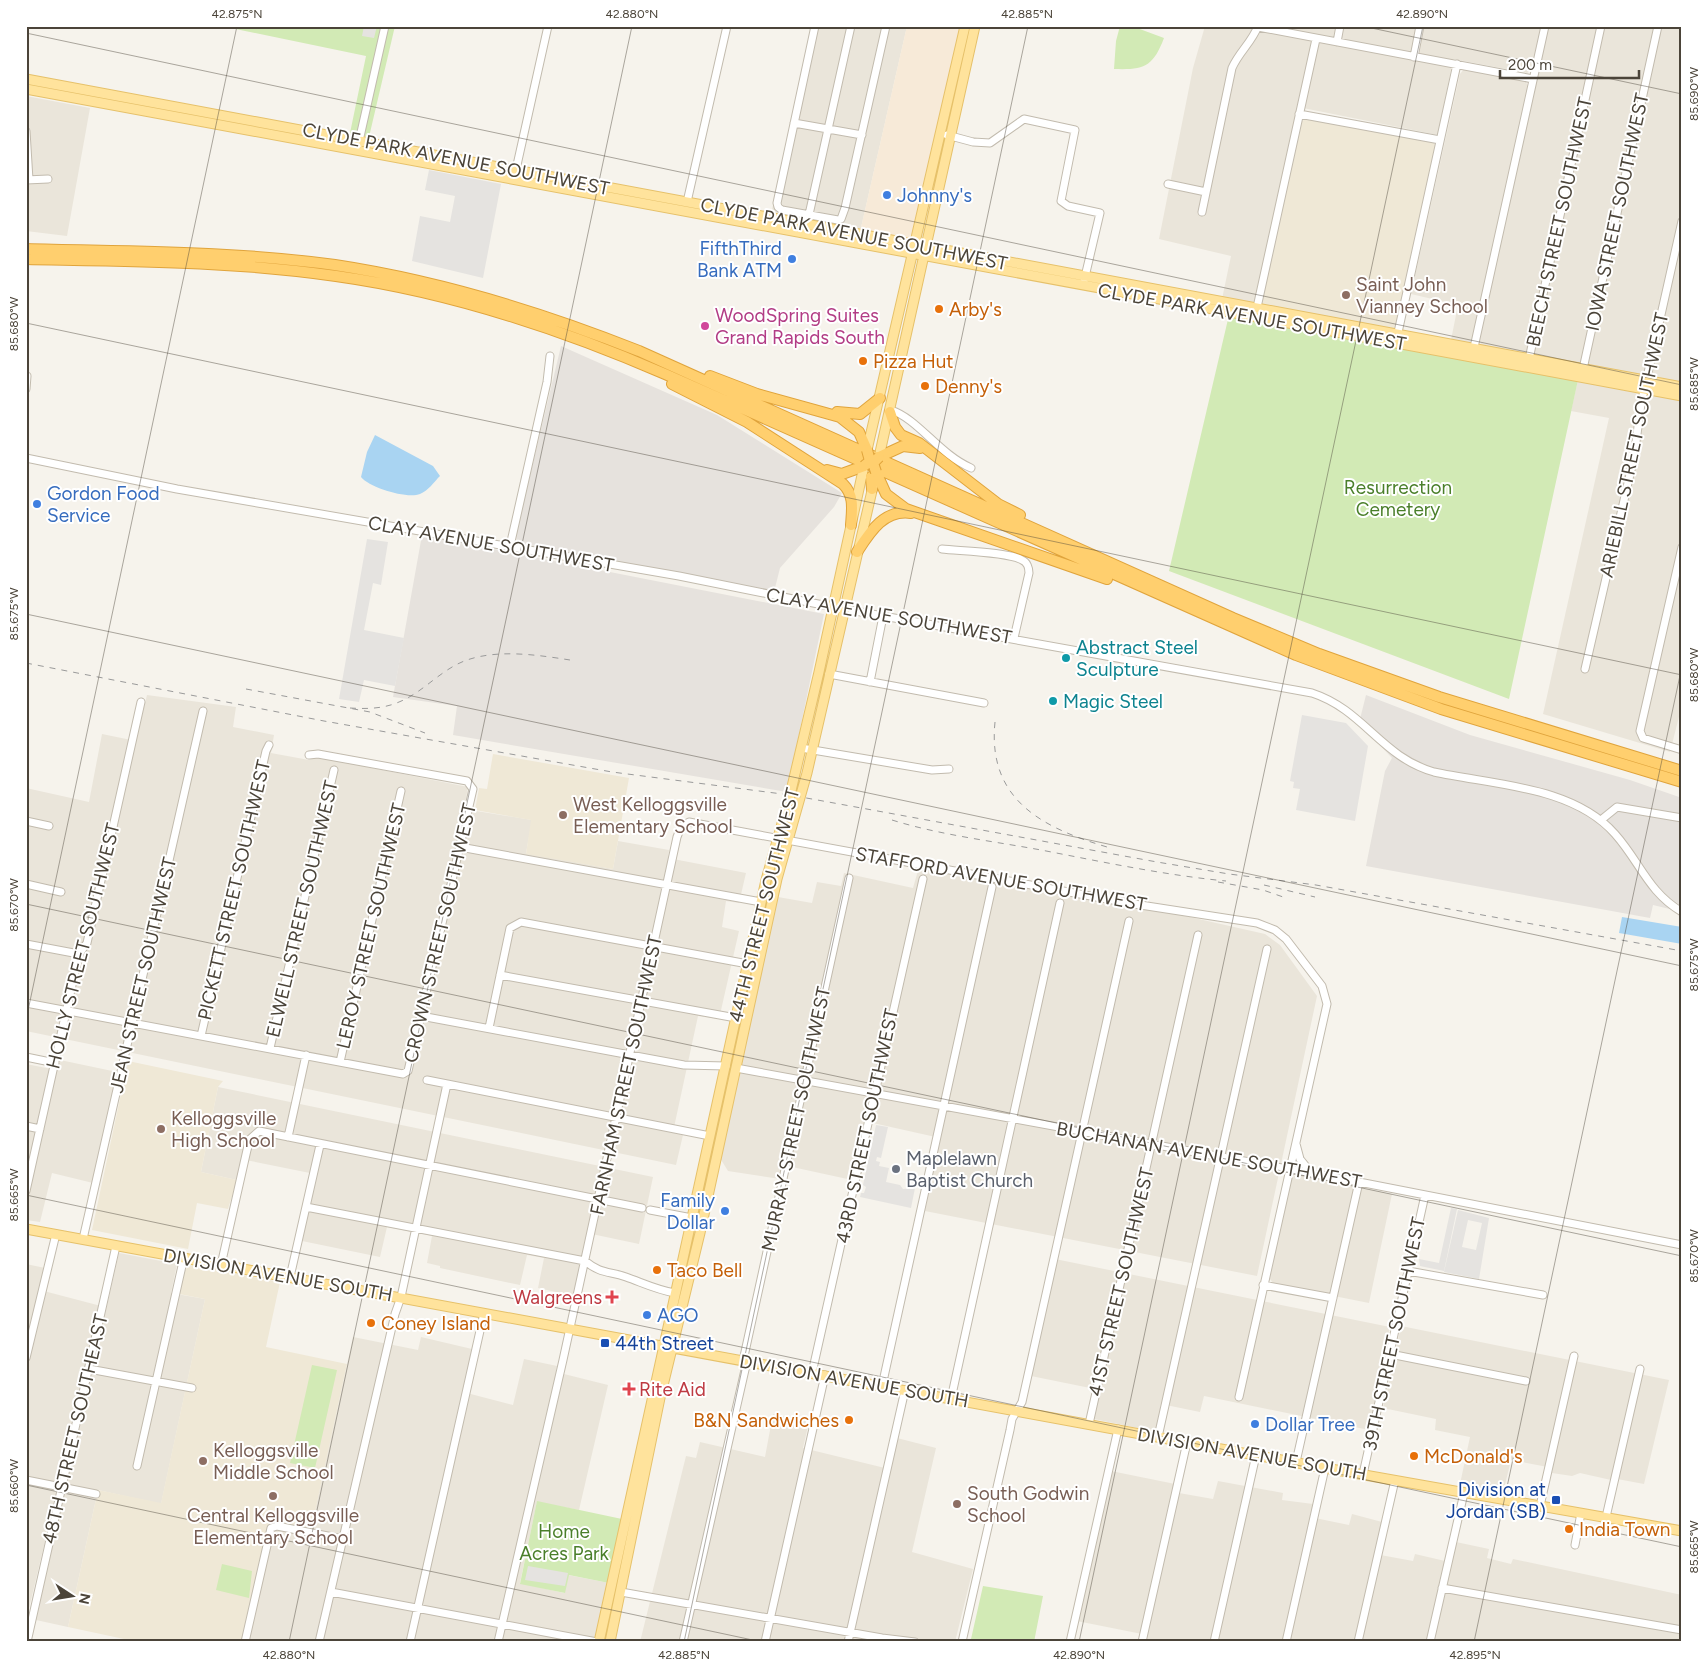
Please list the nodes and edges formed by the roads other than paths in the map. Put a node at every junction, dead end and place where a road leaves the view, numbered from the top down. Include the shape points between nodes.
1 (385, 26) edge
2 (548, 26) edge
3 (726, 26) edge
4 (814, 26) edge
5 (851, 26) edge
6 (886, 26) edge
7 (966, 26) edge
8 (975, 26) edge
9 (1340, 26) edge
10 (1420, 26) edge
11 (1545, 26) edge
12 (1602, 26) edge
13 (1658, 26) edge
14 (1258, 27) edge
15 (1316, 39) junction
16 (1337, 42) junction
17 (1414, 57) junction
18 (1457, 64) junction
19 (26, 79) edge
20 (1533, 79) junction
21 (26, 89) edge
22 (59, 90) junction
23 (184, 113) junction
24 (1299, 114) junction
25 (794, 123) junction
26 (828, 129) junction
27 (26, 131) edge
28 (312, 132) junction
29 (862, 135) junction
30 (945, 135) junction
31 (359, 140) junction
32 (1440, 140) junction
33 (310, 142) junction
34 (357, 150) junction
35 (515, 174) junction
36 (48, 179) dead end
37 (28, 180) edge
38 (1168, 184) dead end
39 (625, 190) junction
40 (1206, 192) junction
41 (603, 196) junction
42 (687, 202) junction
43 (1202, 212) dead end
44 (808, 220) junction
45 (1682, 221) edge
46 (802, 233) junction
47 (26, 249) edge
48 (915, 250) junction
49 (925, 252) junction
50 (26, 259) edge
51 (1084, 281) junction
52 (1256, 313) junction
53 (899, 316) junction
54 (585, 330) junction
55 (1397, 338) junction
56 (894, 343) junction
57 (904, 345) junction
58 (612, 351) junction
59 (1473, 353) junction
60 (550, 356) dead end
61 (1529, 359) junction
62 (1583, 369) junction
63 (27, 376) edge
64 (1646, 385) junction
65 (896, 386) junction
66 (1682, 387) edge
67 (26, 388) edge
68 (1682, 396) edge
69 (880, 398) junction
70 (808, 407) junction
71 (890, 411) junction
72 (924, 449) junction
73 (26, 458) edge
74 (808, 461) junction
75 (871, 464) junction
76 (971, 468) dead end
77 (923, 516) junction
78 (851, 525) junction
79 (510, 546) junction
80 (1682, 547) edge
81 (942, 549) dead end
82 (857, 552) junction
83 (1180, 594) junction
84 (833, 607) junction
85 (843, 609) junction
86 (883, 616) junction
87 (1211, 619) junction
88 (1014, 638) junction
89 (1585, 668) dead end
90 (829, 674) junction
91 (870, 682) junction
92 (141, 702) dead end
93 (984, 702) dead end
94 (203, 711) dead end
95 (269, 746) dead end
96 (801, 748) junction
97 (812, 750) junction
98 (1682, 750) edge
99 (309, 755) dead end
100 (949, 769) dead end
101 (334, 770) dead end
102 (1682, 771) edge
103 (1682, 782) edge
104 (401, 791) dead end
105 (1682, 818) edge
106 (1601, 820) junction
107 (26, 821) edge
108 (685, 823) joint
109 (49, 826) dead end
110 (778, 837) junction
111 (788, 839) junction
112 (460, 847) junction
113 (849, 878) dead end
114 (922, 879) dead end
115 (26, 884) edge
116 (667, 884) junction
117 (992, 887) dead end
118 (61, 892) dead end
119 (761, 902) junction
120 (1060, 903) dead end
121 (1682, 912) edge
122 (1129, 920) dead end
123 (1198, 935) dead end
124 (26, 944) edge
125 (654, 946) junction
126 (1268, 949) dead end
127 (79, 954) junction
128 (748, 964) junction
129 (500, 975) junction
130 (743, 986) junction
131 (642, 1000) junction
132 (26, 1003) edge
133 (66, 1011) junction
134 (748, 1012) junction
135 (421, 1016) junction
136 (736, 1018) junction
137 (132, 1023) junction
138 (489, 1028) junction
139 (201, 1036) junction
140 (270, 1048) junction
141 (630, 1054) junction
142 (306, 1055) junction
143 (26, 1057) edge
144 (340, 1062) junction
145 (55, 1063) junction
146 (726, 1066) junction
147 (736, 1068) junction
148 (427, 1080) dead end
149 (805, 1080) junction
150 (447, 1084) junction
151 (874, 1093) junction
152 (944, 1105) junction
153 (616, 1117) junction
154 (1012, 1118) junction
155 (26, 1126) edge
156 (40, 1129) junction
157 (1082, 1131) junction
158 (710, 1136) junction
159 (288, 1137) junction
160 (1295, 1142) junction
161 (1152, 1144) junction
162 (320, 1145) junction
163 (1220, 1156) junction
164 (704, 1164) junction
165 (430, 1166) junction
166 (1289, 1170) junction
167 (1312, 1174) junction
168 (712, 1179) junction
169 (1359, 1182) junction
170 (698, 1190) junction
171 (26, 1191) edge
172 (1425, 1195) junction
173 (598, 1200) junction
174 (707, 1200) junction
175 (306, 1207) junction
176 (642, 1208) dead end
177 (650, 1210) dead end
178 (692, 1218) junction
179 (26, 1229) edge
180 (415, 1229) junction
181 (700, 1233) junction
182 (56, 1234) junction
183 (83, 1239) junction
184 (1682, 1245) edge
185 (116, 1246) junction
186 (184, 1258) junction
187 (585, 1261) junction
188 (221, 1265) junction
189 (1408, 1271) junction
190 (290, 1277) junction
191 (1263, 1285) junction
192 (675, 1293) junction
193 (1543, 1295) dead end
194 (401, 1297) junction
195 (1333, 1298) junction
196 (484, 1313) junction
197 (570, 1328) junction
198 (668, 1346) junction
199 (1390, 1354) junction
200 (1574, 1356) dead end
201 (26, 1358) edge
202 (745, 1361) junction
203 (90, 1369) junction
204 (1640, 1369) dead end
205 (812, 1373) junction
206 (825, 1375) junction
207 (156, 1381) junction
208 (1526, 1381) dead end
209 (882, 1386) junction
210 (192, 1388) dead end
211 (904, 1390) junction
212 (1239, 1397) dead end
213 (951, 1398) junction
214 (1017, 1410) junction
215 (1089, 1424) junction
216 (1118, 1429) junction
217 (1158, 1437) junction
218 (1187, 1442) junction
219 (1256, 1455) junction
220 (1296, 1462) junction
221 (137, 1466) dead end
222 (1325, 1468) junction
223 (1363, 1474) junction
224 (26, 1480) edge
225 (1396, 1480) junction
226 (62, 1486) junction
227 (1464, 1493) junction
228 (96, 1494) dead end
229 (1540, 1506) junction
230 (1581, 1513) junction
231 (1606, 1517) junction
232 (1682, 1531) edge
233 (343, 1539) junction
234 (1575, 1545) dead end
235 (1442, 1588) junction
236 (330, 1592) junction
237 (621, 1592) junction
238 (691, 1603) junction
239 (417, 1608) junction
240 (770, 1618) junction
241 (603, 1621) junction
242 (502, 1624) junction
243 (1682, 1630) edge
244 (850, 1632) junction
245 (611, 1638) edge
246 (27, 1642) edge
247 (246, 1642) edge
248 (320, 1642) edge
249 (410, 1642) edge
250 (498, 1642) edge
251 (598, 1642) edge
252 (683, 1642) edge
253 (764, 1642) edge
254 (848, 1642) edge
255 (915, 1642) edge
256 (962, 1642) edge
257 (1070, 1642) edge
258 (1142, 1642) edge
259 (1214, 1642) edge
260 (1286, 1642) edge
261 (1358, 1642) edge
262 (1430, 1642) edge

1 - 31 street
2 - 35 street
3 - 42 street
4 - 25 street
5 - 26 street
6 - 29 street
7 - 30 main road, 44TH STREET SOUTHWEST
8 - 30 main road, 44TH STREET SOUTHWEST
9 - 16 street
10 - 17 street
11 - 20 street
12 - 61 street, BEECH STREET SOUTHWEST
13 - 62 street, IOWA STREET SOUTHWEST
14 - 15 street
14 - 40 street via 1232,68
15 - 16 street
15 - 24 street
16 - 17 street
17 - 18 street
18 - 20 street
18 - 32 street
19 - 22 main road, CLYDE PARK AVENUE SOUTHWEST
20 - 59 street
21 - 22 main road, CLYDE PARK AVENUE SOUTHWEST
22 - 23 main road, CLYDE PARK AVENUE SOUTHWEST
23 - 28 main road, CLYDE PARK AVENUE SOUTHWEST
23 - 33 main road, CLYDE PARK AVENUE SOUTHWEST
24 - 32 street
24 - 52 street
25 - 26 street
25 - 44 street via 777,205
26 - 29 street
26 - 44 street
27 - 37 street
28 - 31 main road, CLYDE PARK AVENUE SOUTHWEST
28 - 33 main road
29 - 44 street via 841,219
30 - 48 main road, 44TH STREET SOUTHWEST
30 - 49 main road, 44TH STREET SOUTHWEST
30 - 51 street via 990,143 1019,121 1030,118 1075,130 1061,201 1068,206 1100,212
31 - 34 street
31 - 35 main road, CLYDE PARK AVENUE SOUTHWEST
32 - 55 street
33 - 34 main road, CLYDE PARK AVENUE SOUTHWEST
34 - 35 main road, CLYDE PARK AVENUE SOUTHWEST
35 - 39 main road, CLYDE PARK AVENUE SOUTHWEST
35 - 41 main road, CLYDE PARK AVENUE SOUTHWEST
36 - 37 street
38 - 40 street
39 - 41 main road via 622,196
39 - 42 main road, CLYDE PARK AVENUE SOUTHWEST
40 - 43 street
41 - 46 main road, CLYDE PARK AVENUE SOUTHWEST
42 - 44 main road, CLYDE PARK AVENUE SOUTHWEST
44 - 46 street
44 - 48 main road, CLYDE PARK AVENUE SOUTHWEST
45 - 64 street, ARIEBILL STREET SOUTHWEST
46 - 48 main road, CLYDE PARK AVENUE SOUTHWEST
47 - 54 highway via 236,255 335,266 471,293
48 - 49 main road, CLYDE PARK AVENUE SOUTHWEST
48 - 53 main road, 44TH STREET SOUTHWEST
49 - 51 main road, CLYDE PARK AVENUE SOUTHWEST
49 - 57 main road, 44TH STREET SOUTHWEST
50 - 58 highway via 220,264 336,276 463,302 538,324
51 - 52 main road, CLYDE PARK AVENUE SOUTHWEST
52 - 55 main road, CLYDE PARK AVENUE SOUTHWEST
53 - 56 main road, 44TH STREET SOUTHWEST
53 - 57 main road via 900,340
54 - 70 highway via 750,391
54 - 83 highway via 668,364
55 - 59 main road, CLYDE PARK AVENUE SOUTHWEST
56 - 65 main road
56 - 69 main road, 44TH STREET SOUTHWEST
57 - 65 main road, 44TH STREET SOUTHWEST
58 - 74 highway via 740,418
58 - 87 highway
59 - 61 main road, CLYDE PARK AVENUE SOUTHWEST
59 - 64 main road, CLYDE PARK AVENUE SOUTHWEST
60 - 79 street
61 - 62 main road, CLYDE PARK AVENUE SOUTHWEST
62 - 64 main road, CLYDE PARK AVENUE SOUTHWEST
63 - 67 street
64 - 66 main road, CLYDE PARK AVENUE SOUTHWEST
64 - 68 main road, CLYDE PARK AVENUE SOUTHWEST
64 - 89 street, ARIEBILL STREET SOUTHWEST via 1634,456
65 - 71 main road, 44TH STREET SOUTHWEST
69 - 70 highway via 869,409 857,414
69 - 75 main road, 44TH STREET SOUTHWEST
70 - 75 highway via 846,421 858,432
71 - 72 highway via 901,435 919,443
71 - 75 main road, 44TH STREET SOUTHWEST
71 - 76 street via 903,415 945,453
72 - 75 highway via 903,446
72 - 83 highway via 998,504 1138,570
73 - 79 street, CLAY AVENUE SOUTHWEST via 177,489
74 - 75 highway via 842,474
74 - 78 highway via 849,490 853,504
75 - 77 highway via 886,494 894,502
75 - 78 main road, 44TH STREET SOUTHWEST
75 - 82 main road, 44TH STREET SOUTHWEST
77 - 82 highway via 903,512 887,517 873,528
77 - 87 highway via 1091,573
78 - 84 main road, 44TH STREET SOUTHWEST
79 - 84 street, CLAY AVENUE SOUTHWEST
80 - 98 street via 1640,736
81 - 88 street via 1022,559 1029,566
82 - 85 main road, 44TH STREET SOUTHWEST
83 - 102 highway via 1287,641 1393,681
84 - 85 street, CLAY AVENUE SOUTHWEST
84 - 96 main road, 44TH STREET SOUTHWEST
85 - 86 street, CLAY AVENUE SOUTHWEST
85 - 90 main road, 44TH STREET SOUTHWEST
86 - 88 street, CLAY AVENUE SOUTHWEST
86 - 91 street
87 - 103 highway via 1402,695
88 - 106 street, CLAY AVENUE SOUTHWEST via 1312,694 1343,707 1392,752 1414,765 1561,798
90 - 91 street
90 - 97 main road, 44TH STREET SOUTHWEST
91 - 93 street
92 - 127 street, HOLLY STREET SOUTHWEST via 87,943
94 - 137 street, JEAN STREET SOUTHWEST
95 - 139 street, PICKETT STREET SOUTHWEST
96 - 97 street
96 - 110 main road, 44TH STREET SOUTHWEST
97 - 100 street via 932,770
97 - 111 main road, 44TH STREET SOUTHWEST
99 - 112 street, CROWN STREET SOUTHWEST via 467,781 473,789
101 - 140 street, ELWELL STREET SOUTHWEST
104 - 144 street, LEROY STREET SOUTHWEST
105 - 106 street via 1617,807
106 - 121 street, CLAY AVENUE SOUTHWEST via 1622,843 1650,885
107 - 109 street
108 - 110 street, STAFFORD AVENUE SOUTHWEST
108 - 116 street, FARNHAM STREET SOUTHWEST via 678,836
110 - 111 street, STAFFORD AVENUE SOUTHWEST
110 - 119 main road, 44TH STREET SOUTHWEST
111 - 134 main road, 44TH STREET SOUTHWEST
111 - 160 street, STAFFORD AVENUE SOUTHWEST via 1129,903 1257,923 1281,934 1322,986 1327,1004
112 - 116 street
112 - 135 street, CROWN STREET SOUTHWEST
113 - 149 street, MURRAY STREET SOUTHWEST
114 - 151 street, 43RD STREET SOUTHWEST
115 - 118 street
116 - 119 street
116 - 125 street, FARNHAM STREET SOUTHWEST
117 - 152 street
119 - 128 main road, 44TH STREET SOUTHWEST
120 - 154 street
122 - 157 street
123 - 161 street, 41ST STREET SOUTHWEST
124 - 127 street
125 - 128 street
125 - 129 street via 528,923 515,924 510,928
125 - 131 street, FARNHAM STREET SOUTHWEST
126 - 163 street
127 - 133 street, HOLLY STREET SOUTHWEST
128 - 130 main road, 44TH STREET SOUTHWEST
129 - 131 street
129 - 138 street
130 - 134 main road via 748,990
130 - 136 main road, 44TH STREET SOUTHWEST
131 - 136 street
131 - 141 street, FARNHAM STREET SOUTHWEST
132 - 133 street
133 - 137 street
133 - 145 street, HOLLY STREET SOUTHWEST
134 - 147 main road, 44TH STREET SOUTHWEST
135 - 138 street
135 - 144 street, CROWN STREET SOUTHWEST via 408,1071 402,1074
136 - 146 main road, 44TH STREET SOUTHWEST
137 - 139 street
137 - 183 street, JEAN STREET SOUTHWEST
138 - 141 street
139 - 140 street
140 - 142 street
141 - 146 street via 684,1065
141 - 153 street, FARNHAM STREET SOUTHWEST
142 - 144 street
142 - 159 street
143 - 145 street
145 - 156 street, HOLLY STREET SOUTHWEST
146 - 158 main road, 44TH STREET SOUTHWEST
147 - 149 street, BUCHANAN AVENUE SOUTHWEST
147 - 168 main road, 44TH STREET SOUTHWEST
148 - 150 street
149 - 151 street, BUCHANAN AVENUE SOUTHWEST
149 - 202 street, MURRAY STREET SOUTHWEST
150 - 153 street
150 - 165 street
151 - 152 street, BUCHANAN AVENUE SOUTHWEST
151 - 205 street, 43RD STREET SOUTHWEST
152 - 154 street, BUCHANAN AVENUE SOUTHWEST
152 - 209 street
153 - 158 street
153 - 173 street, FARNHAM STREET SOUTHWEST
154 - 157 street, BUCHANAN AVENUE SOUTHWEST
154 - 213 street
155 - 156 street
156 - 171 street, HOLLY STREET SOUTHWEST
157 - 161 street, BUCHANAN AVENUE SOUTHWEST
157 - 214 street via 1022,1402
158 - 164 main road, 44TH STREET SOUTHWEST
159 - 162 street
159 - 188 street via 260,1132 250,1139
160 - 166 street, STAFFORD AVENUE SOUTHWEST
160 - 167 street via 1300,1159
161 - 163 street, BUCHANAN AVENUE SOUTHWEST
161 - 215 street, 41ST STREET SOUTHWEST
162 - 165 street
162 - 175 street
163 - 166 street, BUCHANAN AVENUE SOUTHWEST
163 - 217 street
164 - 168 main road
164 - 170 main road, 44TH STREET SOUTHWEST
165 - 173 street
165 - 180 street
166 - 167 street, BUCHANAN AVENUE SOUTHWEST
166 - 191 street, STAFFORD AVENUE SOUTHWEST
167 - 169 street, BUCHANAN AVENUE SOUTHWEST
168 - 174 main road, 44TH STREET SOUTHWEST
169 - 172 street, BUCHANAN AVENUE SOUTHWEST
169 - 195 street
170 - 174 main road
170 - 178 main road, 44TH STREET SOUTHWEST
172 - 184 street, BUCHANAN AVENUE SOUTHWEST
172 - 189 street, 39TH STREET SOUTHWEST
173 - 176 street
173 - 187 street, FARNHAM STREET SOUTHWEST
174 - 181 main road, 44TH STREET SOUTHWEST
175 - 180 street
175 - 190 street
177 - 178 street
178 - 181 main road via 694,1228
178 - 192 main road, 44TH STREET SOUTHWEST
179 - 182 main road, DIVISION AVENUE SOUTH
180 - 187 street
180 - 194 street
181 - 198 main road, 44TH STREET SOUTHWEST
182 - 183 main road, DIVISION AVENUE SOUTH
182 - 201 street
183 - 185 main road, DIVISION AVENUE SOUTH
185 - 186 main road, DIVISION AVENUE SOUTH
185 - 203 street, 48TH STREET SOUTHEAST
186 - 188 main road, DIVISION AVENUE SOUTH
186 - 207 street
187 - 192 street via 597,1271
187 - 197 street, FARNHAM STREET SOUTHWEST
188 - 190 main road, DIVISION AVENUE SOUTH
189 - 193 street
189 - 199 street, 39TH STREET SOUTHWEST
190 - 194 main road, DIVISION AVENUE SOUTH
191 - 195 street
191 - 212 street, STAFFORD AVENUE SOUTHWEST
192 - 198 main road, 44TH STREET SOUTHWEST
194 - 196 main road, DIVISION AVENUE SOUTH
194 - 233 street via 394,1314
195 - 220 street
196 - 197 main road, DIVISION AVENUE SOUTH
196 - 239 street
197 - 198 main road, DIVISION AVENUE SOUTH
197 - 242 street, FARNHAM STREET SOUTHWEST
198 - 202 main road, DIVISION AVENUE SOUTH
198 - 237 main road
198 - 241 main road
199 - 208 street
199 - 223 street, 39TH STREET SOUTHWEST
200 - 229 street
202 - 205 main road, DIVISION AVENUE SOUTH
202 - 238 street, MURRAY STREET SOUTHWEST
203 - 207 street
203 - 226 street, 48TH STREET SOUTHEAST
204 - 231 street
205 - 206 main road, DIVISION AVENUE SOUTH
206 - 209 main road, DIVISION AVENUE SOUTH
206 - 240 street
207 - 210 street
207 - 221 street
209 - 211 main road, DIVISION AVENUE SOUTH
211 - 213 main road, DIVISION AVENUE SOUTH
211 - 244 street
213 - 214 main road, DIVISION AVENUE SOUTH
214 - 215 main road, DIVISION AVENUE SOUTH
214 - 256 street
215 - 216 main road, DIVISION AVENUE SOUTH
216 - 217 main road, DIVISION AVENUE SOUTH
216 - 257 street
217 - 218 main road, DIVISION AVENUE SOUTH
218 - 219 main road, DIVISION AVENUE SOUTH
218 - 258 street
219 - 220 main road, DIVISION AVENUE SOUTH
219 - 259 street
220 - 222 main road, DIVISION AVENUE SOUTH
222 - 223 main road, DIVISION AVENUE SOUTH
222 - 260 street
223 - 225 main road, DIVISION AVENUE SOUTH
224 - 226 street
225 - 227 main road, DIVISION AVENUE SOUTH
225 - 261 street
226 - 228 street
226 - 246 street, 48TH STREET SOUTHEAST
227 - 229 main road, DIVISION AVENUE SOUTH
227 - 235 street
229 - 230 main road, DIVISION AVENUE SOUTH
230 - 231 main road, DIVISION AVENUE SOUTH
230 - 234 street
231 - 232 main road, DIVISION AVENUE SOUTH
233 - 236 street
233 - 247 street via 272,1527
235 - 243 street
235 - 262 street
236 - 239 street
236 - 248 street
237 - 238 street
237 - 245 main road
238 - 240 street
238 - 252 street, MURRAY STREET SOUTHWEST
239 - 242 street
239 - 249 street
240 - 244 street
240 - 253 street
241 - 245 main road
241 - 251 main road
242 - 250 street, FARNHAM STREET SOUTHWEST
242 - 251 street
244 - 254 street
244 - 255 street

